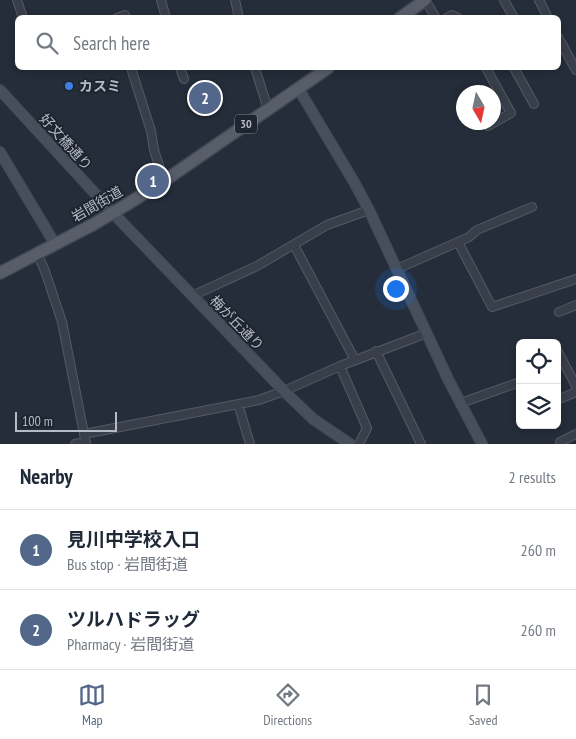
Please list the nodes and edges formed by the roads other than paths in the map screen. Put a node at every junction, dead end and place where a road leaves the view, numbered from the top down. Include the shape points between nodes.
1 (17, 0) edge
2 (161, 0) edge
3 (235, 0) edge
4 (425, 0) edge
5 (504, 0) edge
6 (539, 0) edge
7 (22, 15) edge
8 (165, 15) edge
9 (239, 15) edge
10 (404, 15) edge
11 (434, 15) edge
12 (512, 15) edge
13 (546, 15) edge
14 (561, 42) edge
15 (132, 70) edge
16 (181, 70) edge
17 (256, 70) edge
18 (325, 70) edge
19 (487, 70) edge
20 (515, 70) edge
21 (576, 70) edge
22 (184, 79) dead end
23 (495, 85) edge
24 (298, 88) junction
25 (0, 90) edge
26 (501, 95) edge
27 (534, 104) dead end
28 (268, 109) junction
29 (501, 119) edge
30 (0, 152) edge
31 (164, 181) junction
32 (532, 207) dead end
33 (370, 210) junction
34 (113, 213) junction
35 (458, 242) junction
36 (55, 244) junction
37 (294, 245) junction
38 (37, 253) junction
39 (397, 269) junction
40 (0, 273) edge
41 (576, 279) edge
42 (192, 296) junction
43 (576, 305) edge
44 (559, 312) dead end
45 (427, 333) junction
46 (376, 351) junction
47 (561, 358) edge
48 (355, 360) junction
49 (340, 366) junction
50 (516, 383) edge
51 (576, 386) edge
52 (284, 391) junction
53 (576, 392) edge
54 (561, 398) edge
55 (461, 403) junction
56 (238, 404) junction
57 (576, 434) edge
58 (85, 440) edge
59 (560, 442) dead end
60 (75, 444) edge
61 (250, 444) edge
62 (350, 444) edge
63 (359, 444) edge
64 (421, 444) edge
65 (482, 444) edge

1 - 7 street
2 - 8 street
3 - 9 street
4 - 10 main road
4 - 11 street
5 - 12 street
6 - 13 street
14 - 21 street
15 - 31 street
16 - 22 street
17 - 28 street
18 - 24 main road, 岩間街道 / 30
19 - 23 street
20 - 27 street
24 - 28 main road, 岩間街道 / 30
24 - 33 street
25 - 34 street, 好文橋通り
26 - 29 street via 511,113
28 - 31 main road, 岩間街道 / 30
30 - 36 street
31 - 34 main road, 岩間街道 / 30
32 - 35 street via 477,230
33 - 37 street via 327,225
33 - 39 street
34 - 36 main road, 岩間街道 / 30
34 - 42 street, 梅が丘通り
35 - 39 street
35 - 41 street via 492,307
36 - 38 main road, 岩間街道 / 30
37 - 42 street
37 - 48 street
38 - 40 main road, 岩間街道 / 30
38 - 58 street via 62,322
39 - 45 street
42 - 52 street, 梅が丘通り
43 - 44 street
45 - 46 street
45 - 55 street
46 - 48 street
46 - 64 street
47 - 51 street
48 - 49 street
49 - 52 street
49 - 63 street via 367,428
50 - 55 street
52 - 56 street
52 - 62 street, 梅が丘通り via 313,419
53 - 54 street
55 - 65 street
56 - 58 street
56 - 61 street
57 - 59 street
58 - 60 street

